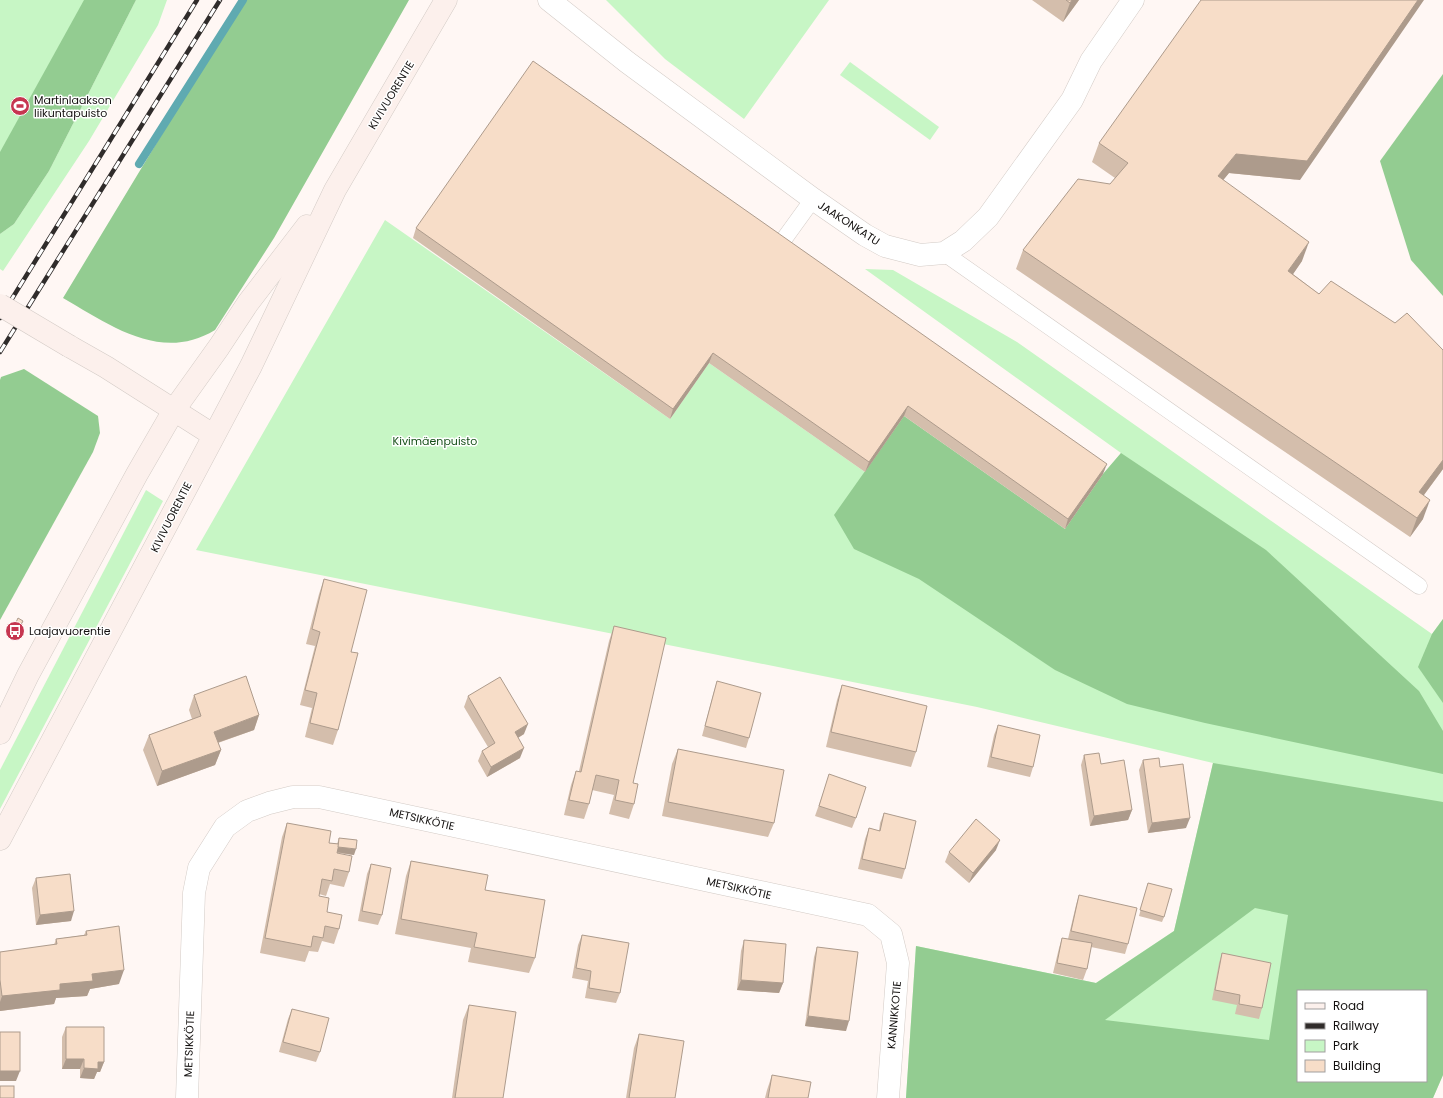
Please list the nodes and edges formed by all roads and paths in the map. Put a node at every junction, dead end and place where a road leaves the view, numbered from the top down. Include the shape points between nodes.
1 (446, 0) edge
2 (549, 0) edge
3 (1133, 0) edge
4 (335, 190) junction
5 (813, 199) junction
6 (779, 246) edge
7 (944, 253) junction
8 (0, 305) edge
9 (174, 410) junction
10 (213, 435) junction
11 (1419, 586) dead end
12 (0, 733) edge
13 (0, 839) edge
14 (891, 934) joint
15 (187, 1098) edge
16 (888, 1098) edge

1 - 4 street, KIVIVUORENTIE
2 - 5 street, JAAKONKATU via 627,62
3 - 7 street, JAAKONKATU via 1091,61 1072,100 988,217 963,241
4 - 9 street, KIVIVUORENTIE via 248,303
4 - 10 street, KIVIVUORENTIE via 250,366
5 - 6 lane
5 - 7 street, JAAKONKATU via 885,246 920,255
7 - 11 lane
8 - 9 street, bridge
9 - 10 street
9 - 12 street, KIVIVUORENTIE via 28,675
10 - 13 street, KIVIVUORENTIE via 170,522
14 - 15 street, METSIKKÖTIE via 868,915 401,814 318,797 293,797 248,812 225,827 199,868 194,894
14 - 16 street, KANNIKKOTIE via 898,963

